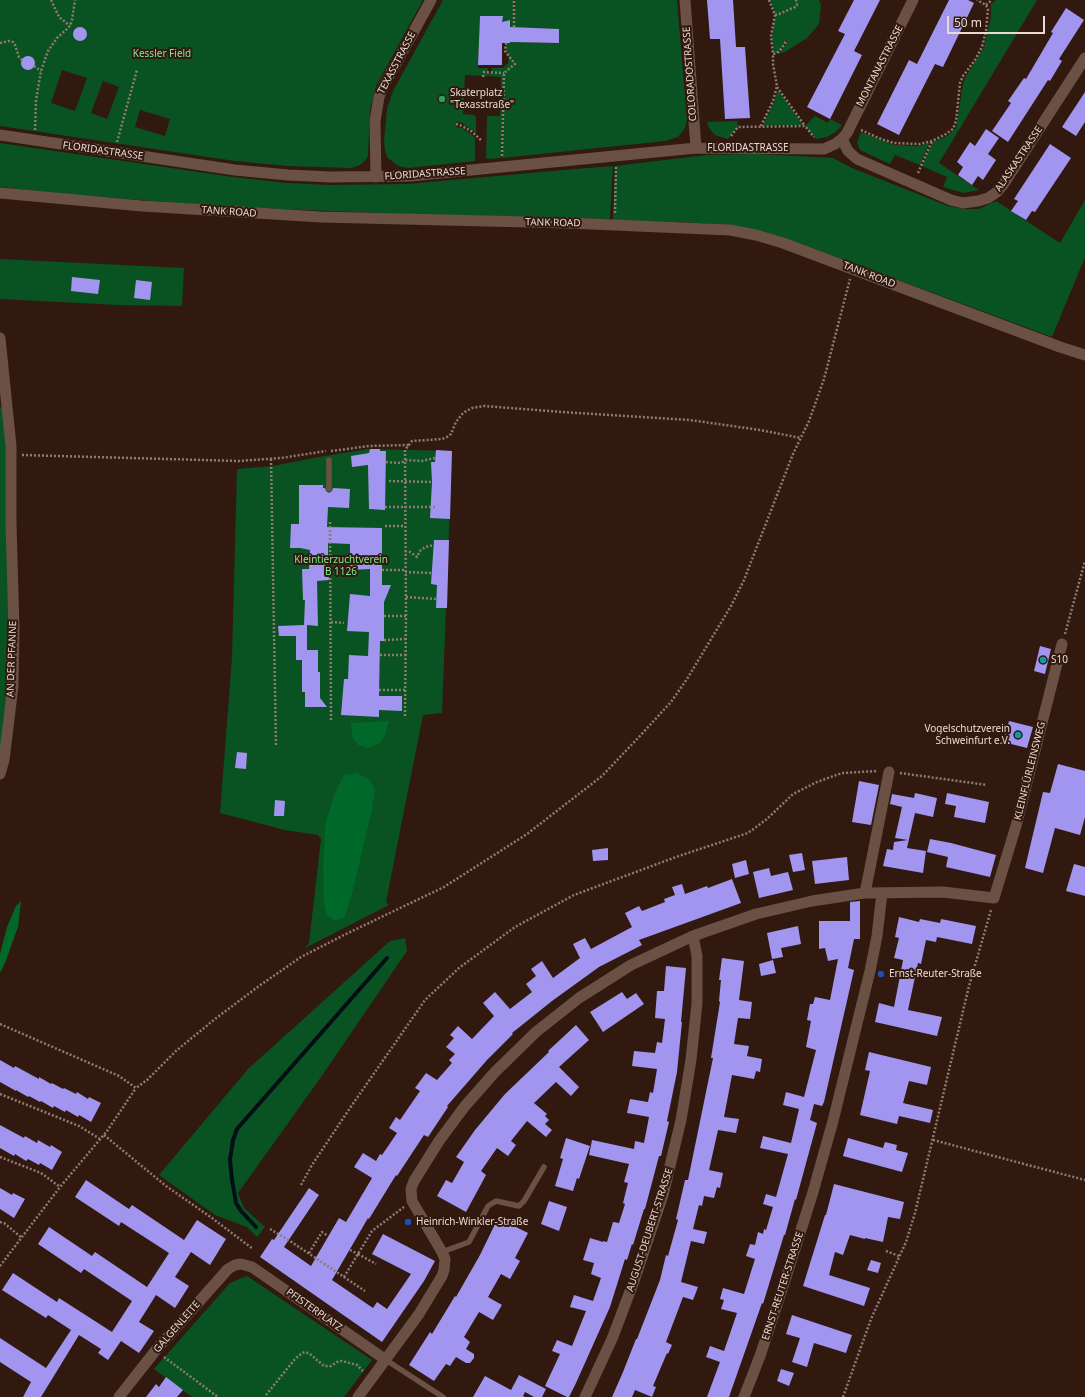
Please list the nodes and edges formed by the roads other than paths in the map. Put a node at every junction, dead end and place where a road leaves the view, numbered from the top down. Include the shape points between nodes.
1 (431, 0) edge
2 (685, 0) edge
3 (913, 0) edge
4 (1085, 58) edge
5 (847, 132) junction
6 (0, 135) edge
7 (696, 148) junction
8 (376, 177) junction
9 (0, 193) edge
10 (0, 338) edge
11 (1085, 355) edge
12 (329, 460) dead end
13 (329, 489) dead end
14 (1062, 644) road end
15 (889, 772) road end
16 (0, 774) edge
17 (882, 892) junction
18 (865, 893) junction
19 (693, 936) junction
20 (544, 1167) dead end
21 (442, 1252) junction
22 (240, 1264) joint
23 (386, 1360) junction
24 (119, 1397) edge
25 (358, 1397) edge
26 (442, 1397) edge
27 (585, 1397) edge
28 (744, 1397) edge

1 - 8 street, TEXASSTRASSE via 379,97 375,121
2 - 7 street, COLORADOSTRASSE
3 - 5 street, MONTANASTRASSE
4 - 5 street, ALASKASTRASSE via 997,192 983,200 963,203 951,200 857,159 848,151
5 - 7 street, FLORIDASTRASSE via 835,144 824,149
6 - 8 street, FLORIDASTRASSE via 235,170 288,175
7 - 8 street, FLORIDASTRASSE via 502,168
9 - 11 street, TANK ROAD via 142,206 306,216 614,224 730,230 783,243
10 - 16 street, AN DER PFANNE via 12,471 14,629 13,686
12 - 13 lane
14 - 17 street, KLEINFLÜRLEINSWEG via 1016,826 994,898 943,892
15 - 18 street
17 - 18 street
17 - 28 street, ERNST-REUTER-STRASSE via 870,971 833,1121 788,1271
18 - 19 street via 812,901 756,914
19 - 21 street via 631,965 579,998 536,1032 465,1106 439,1141 411,1189 412,1201
19 - 27 street, AUGUST-DEUBERT-STRASSE via 697,956 697,1003 681,1120 663,1195 634,1281 612,1339
20 - 21 lane via 519,1206 496,1201 488,1206 469,1242
21 - 23 street via 446,1259 442,1276
22 - 23 street, PFISTERPLATZ via 252,1267
22 - 24 street, GALGENLEITE via 228,1269 156,1350
23 - 25 street
23 - 26 lane

